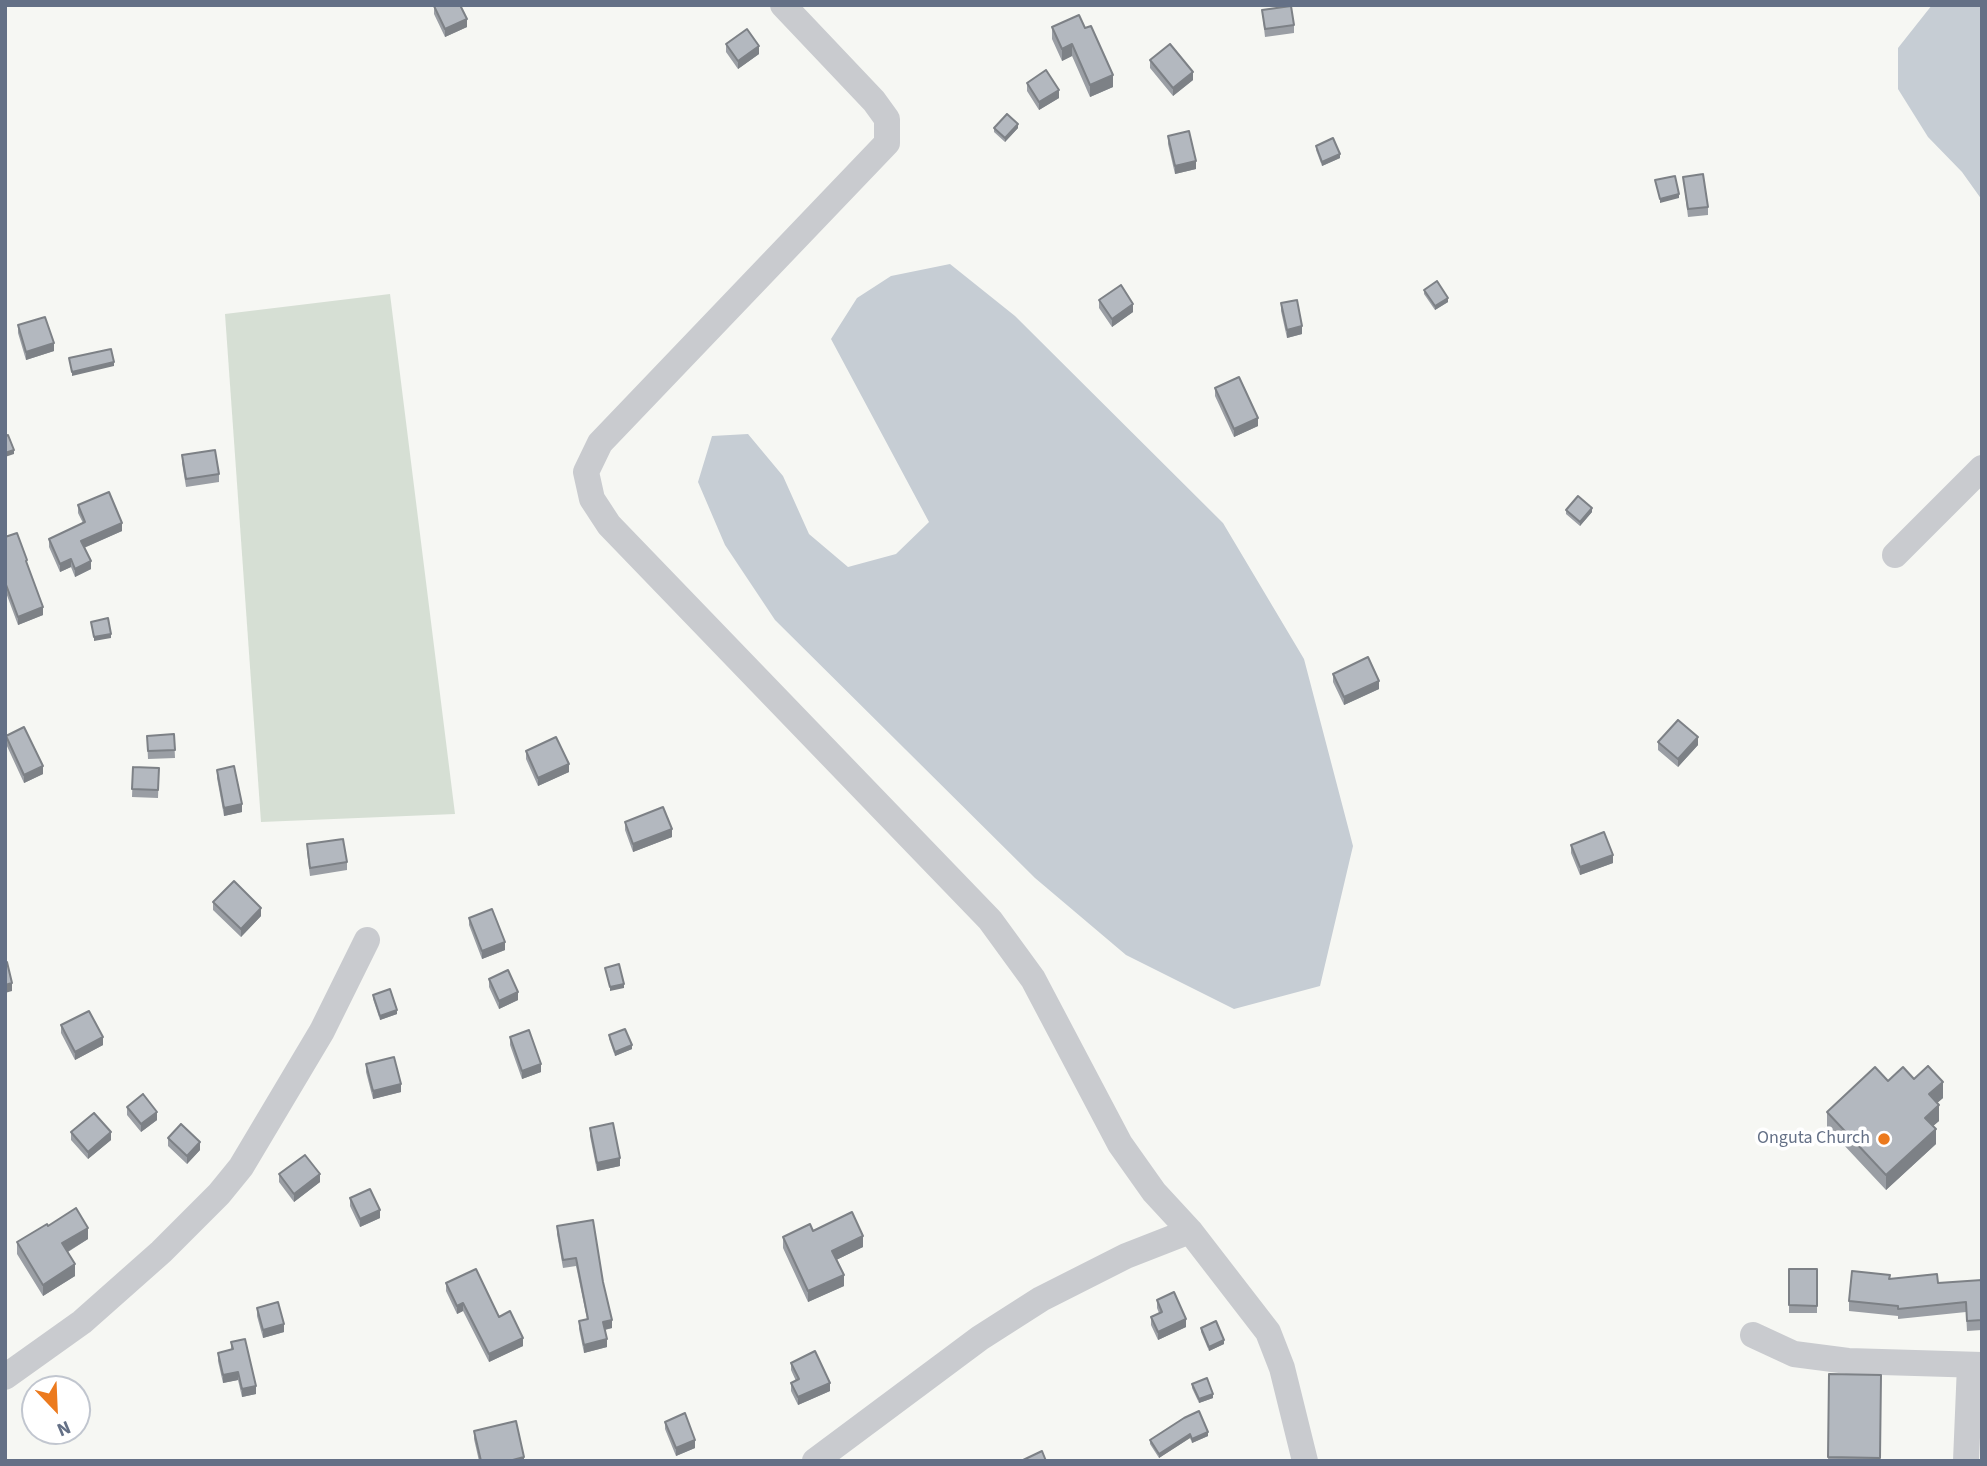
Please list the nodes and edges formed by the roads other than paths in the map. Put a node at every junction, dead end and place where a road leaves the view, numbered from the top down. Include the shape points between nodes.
1 (783, 5) edge
2 (1982, 467) edge
3 (1895, 555) dead end
4 (367, 940) dead end
5 (1190, 1231) junction
6 (1753, 1335) dead end
7 (1976, 1365) edge
8 (5, 1377) edge
9 (815, 1461) edge
10 (1305, 1461) edge
11 (1966, 1461) edge

1 - 5 street via 887,118 887,143 600,443 586,472 592,499 609,525 990,920 1033,979 1120,1144 1154,1192
2 - 3 street
4 - 8 street via 321,1031 241,1167 219,1194 82,1322
5 - 9 street via 1125,1256 1041,1299 980,1338
5 - 10 street via 1268,1332 1282,1367
6 - 7 street via 1794,1354 1847,1361
7 - 11 street

